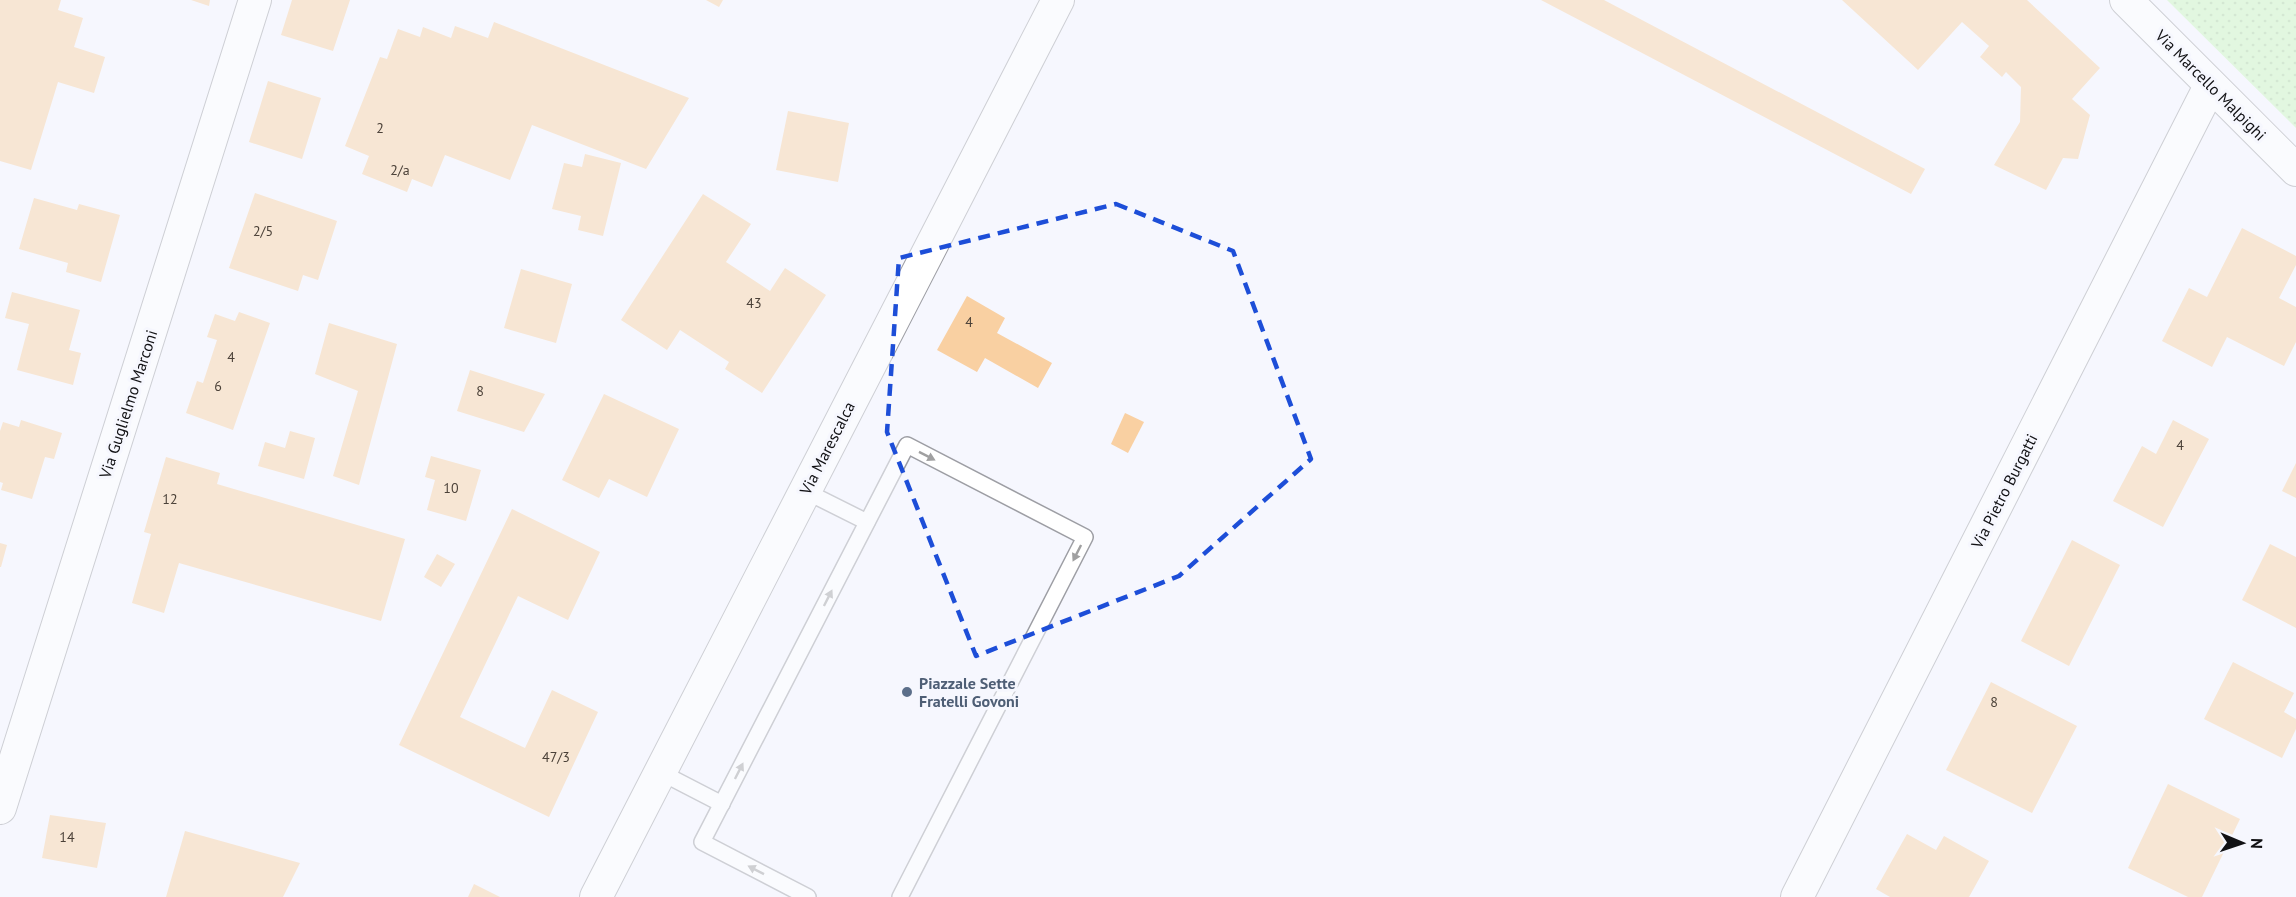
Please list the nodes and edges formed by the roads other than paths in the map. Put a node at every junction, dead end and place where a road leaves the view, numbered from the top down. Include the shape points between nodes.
1 (255, 0) edge
2 (1058, 0) edge
3 (2126, 0) edge
4 (2211, 86) junction
5 (2296, 171) edge
6 (805, 491) junction
7 (867, 522) junction
8 (660, 772) junction
9 (722, 804) junction
10 (0, 808) edge
11 (596, 897) edge
12 (808, 897) edge
13 (900, 897) edge
14 (1797, 897) edge

1 - 10 street, Via Guglielmo Marconi
2 - 6 street, Via Marescalca
3 - 4 street, Via Marcello Malpighi
4 - 5 street, Via Marcello Malpighi
4 - 14 street, Via Pietro Burgatti
6 - 7 lane
6 - 8 street, Via Marescalca
9 -> 7 lane
7 -> 13 lane via 907,445 1085,537
8 - 9 lane
8 - 11 street, Via Marescalca
12 -> 9 lane via 702,842

